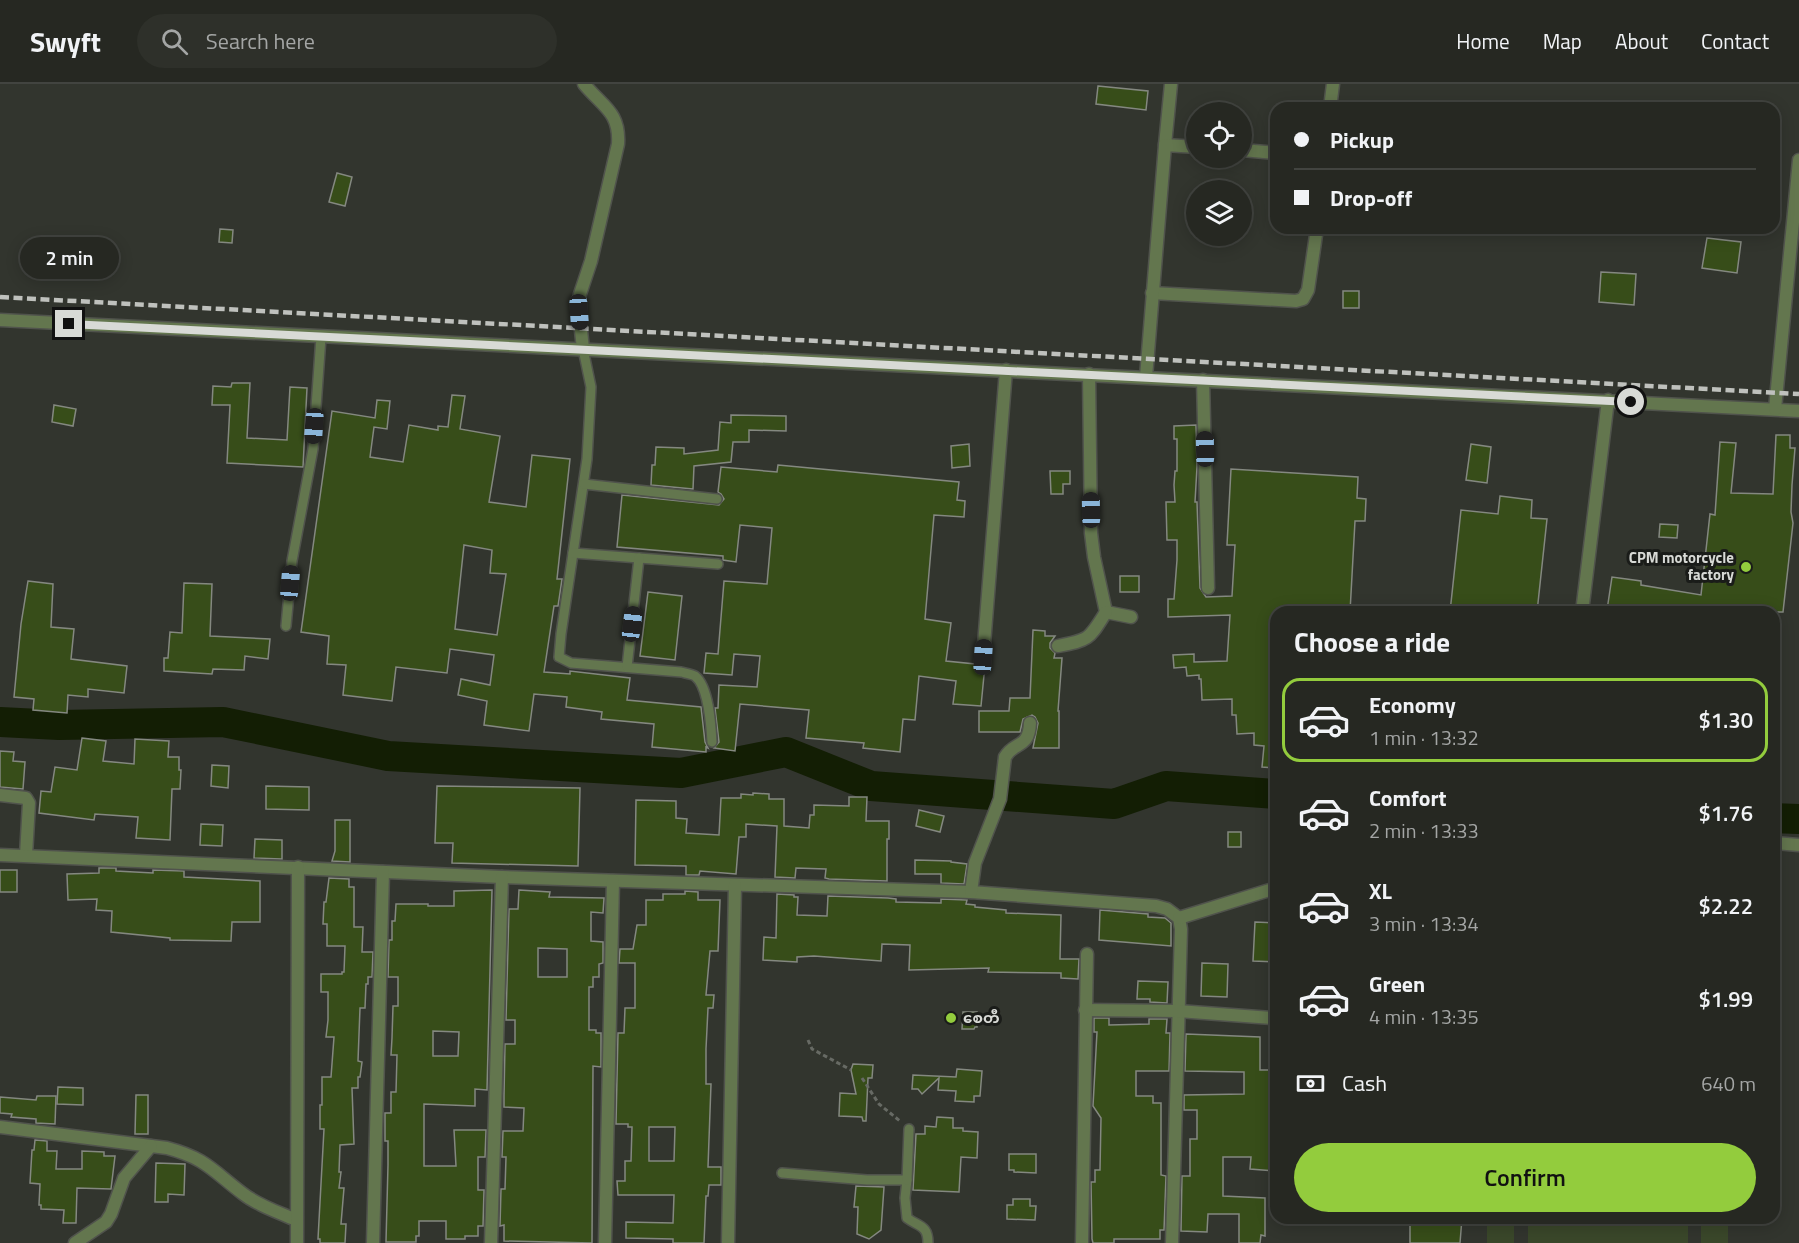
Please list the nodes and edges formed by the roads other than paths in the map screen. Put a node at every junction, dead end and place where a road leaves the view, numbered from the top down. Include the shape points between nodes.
1 (584, 84) edge
2 (1171, 84) edge
3 (1333, 84) edge
4 (1331, 102) edge
5 (1165, 145) junction
6 (1186, 146) edge
7 (1252, 151) edge
8 (1270, 152) edge
9 (1799, 160) edge
10 (1316, 234) edge
11 (1152, 293) junction
12 (0, 320) edge
13 (321, 337) junction
14 (583, 349) junction
15 (1006, 370) junction
16 (1089, 374) junction
17 (1146, 377) junction
18 (1203, 380) junction
19 (1608, 400) junction
20 (1775, 409) junction
21 (1799, 411) edge
22 (584, 484) junction
23 (717, 499) dead end
24 (573, 553) junction
25 (639, 558) junction
26 (718, 564) dead end
27 (1208, 588) dead end
28 (1583, 606) edge
29 (1106, 612) junction
30 (1131, 617) dead end
31 (286, 626) dead end
32 (1058, 646) dead end
33 (983, 657) dead end
34 (627, 668) junction
35 (1030, 723) dead end
36 (712, 742) dead end
37 (0, 795) edge
38 (1780, 843) edge
39 (1799, 845) edge
40 (0, 855) edge
41 (26, 855) junction
42 (298, 867) junction
43 (383, 872) junction
44 (502, 877) junction
45 (613, 882) junction
46 (735, 885) junction
47 (1270, 890) edge
48 (971, 892) junction
49 (1179, 918) junction
50 (1087, 954) dead end
51 (1085, 1010) junction
52 (1178, 1011) junction
53 (1270, 1018) edge
54 (0, 1127) edge
55 (909, 1129) road end
56 (151, 1146) junction
57 (782, 1173) dead end
58 (907, 1180) junction
59 (296, 1220) junction
60 (75, 1243) edge
61 (297, 1243) edge
62 (373, 1243) edge
63 (490, 1243) edge
64 (605, 1243) edge
65 (728, 1243) edge
66 (928, 1243) edge
67 (1082, 1243) edge
68 (1172, 1243) edge

1 - 14 street via 611,113 619,129 591,261 578,303
2 - 5 street
3 - 4 street
5 - 6 street
5 - 11 street
7 - 8 street
9 - 20 street
10 - 11 street via 1308,290 1303,299
11 - 17 street
12 - 13 street
13 - 14 street
13 - 31 lane via 313,448 292,561
14 - 15 street
14 - 22 lane via 591,387
15 - 16 street
15 - 33 street
16 - 17 street
16 - 29 street via 1092,542
17 - 18 street
18 - 19 street
18 - 27 street
19 - 20 street
19 - 28 street
20 - 21 street
22 - 23 lane
22 - 24 lane
24 - 25 lane
24 - 34 lane via 559,657 571,663
25 - 26 lane
25 - 34 lane
29 - 30 street
29 - 32 street via 1088,638
34 - 36 lane via 695,676 710,708
35 - 48 street via 1023,744 1008,752 1000,799 975,863
37 - 41 street via 26,798 29,803
38 - 39 street
40 - 41 street
41 - 42 street
42 - 43 street
42 - 59 street
43 - 44 street
43 - 62 street
44 - 45 street
44 - 63 street
45 - 46 street
45 - 64 street
46 - 48 street
46 - 65 street
47 - 49 street
48 - 49 street via 1156,906
49 - 52 street
50 - 51 street
51 - 52 street
51 - 67 street
52 - 53 street
52 - 68 street
54 - 56 street
55 - 58 lane
56 - 59 street via 192,1155 243,1194
56 - 60 street via 124,1178 106,1222
57 - 58 lane
58 - 66 lane via 907,1218 928,1232
59 - 61 street

